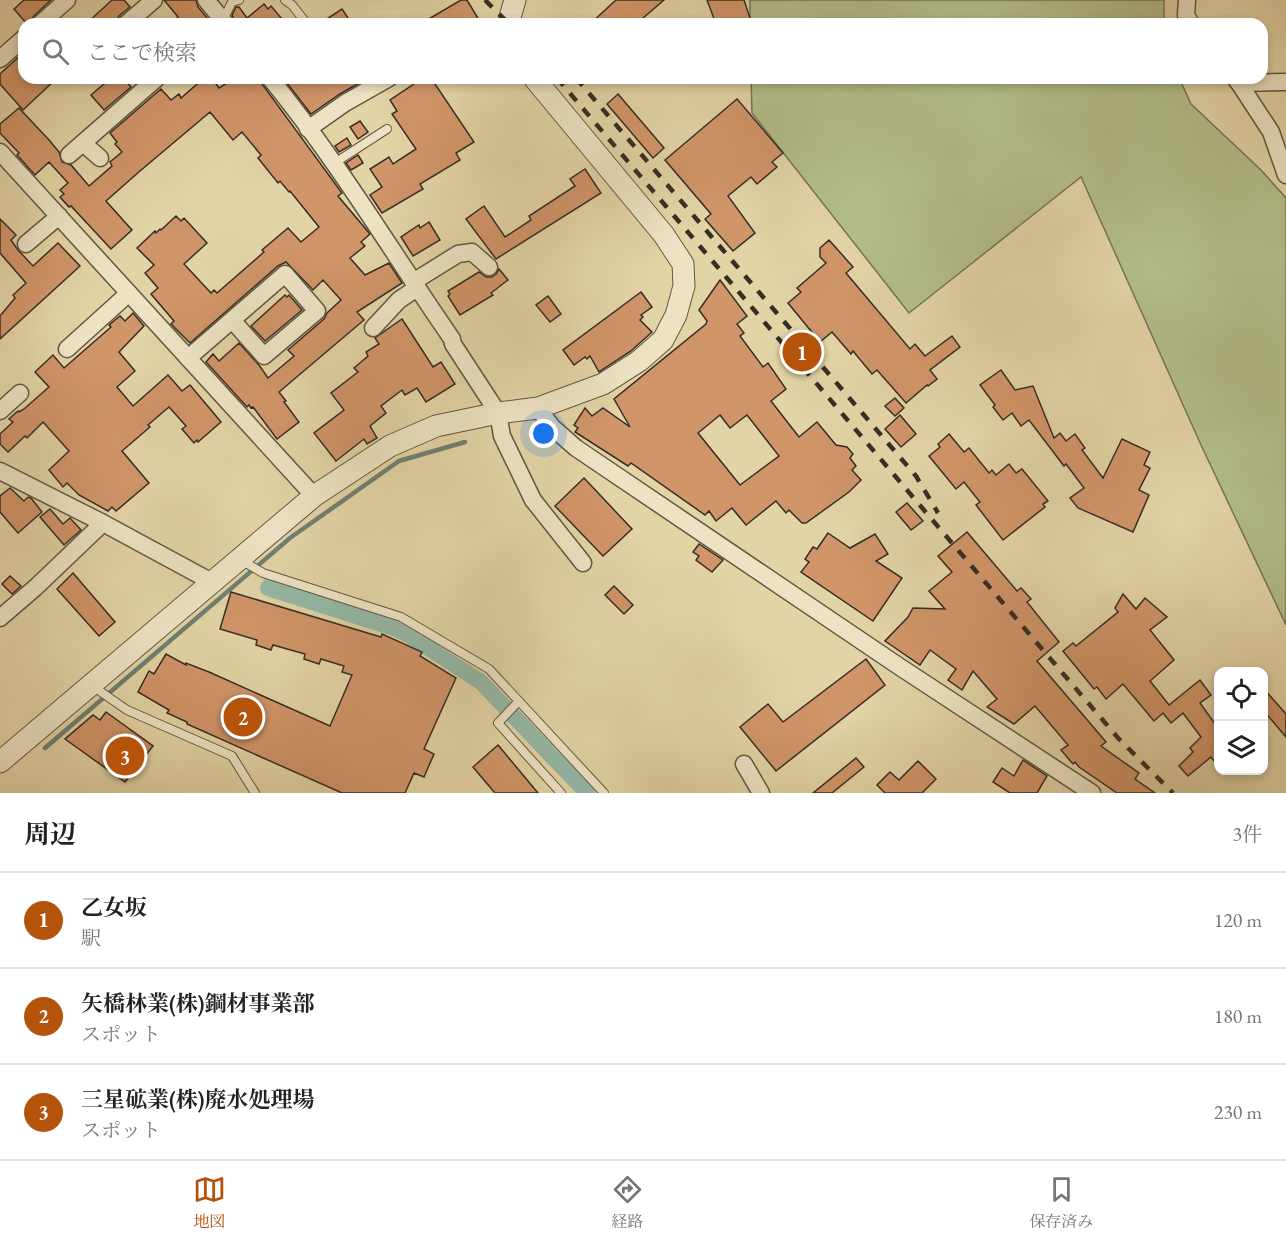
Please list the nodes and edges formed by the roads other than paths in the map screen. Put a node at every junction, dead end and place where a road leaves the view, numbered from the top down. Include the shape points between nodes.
1 (67, 0) edge
2 (154, 0) edge
3 (206, 0) edge
4 (239, 0) edge
5 (285, 0) edge
6 (515, 0) edge
7 (1187, 0) edge
8 (47, 18) edge
9 (133, 18) edge
10 (221, 18) edge
11 (226, 18) edge
12 (302, 18) edge
13 (510, 18) edge
14 (1188, 18) edge
15 (18, 43) edge
16 (0, 59) edge
17 (1268, 82) edge
18 (1286, 82) edge
19 (150, 84) edge
20 (274, 84) edge
21 (378, 84) edge
22 (539, 84) edge
23 (1239, 84) edge
24 (308, 129) junction
25 (387, 129) dead end
26 (83, 142) junction
27 (0, 152) edge
28 (69, 155) dead end
29 (100, 158) dead end
30 (333, 164) junction
31 (1286, 175) edge
32 (59, 216) junction
33 (26, 244) dead end
34 (489, 267) dead end
35 (415, 285) junction
36 (129, 293) junction
37 (232, 320) junction
38 (373, 328) dead end
39 (67, 349) dead end
40 (188, 358) junction
41 (20, 393) dead end
42 (538, 408) junction
43 (0, 411) edge
44 (498, 413) junction
45 (2, 474) edge
46 (314, 496) junction
47 (104, 524) junction
48 (244, 562) junction
49 (583, 564) dead end
50 (212, 582) junction
51 (0, 618) edge
52 (95, 688) junction
53 (519, 701) junction
54 (0, 762) edge
55 (744, 764) dead end
56 (255, 793) edge
57 (561, 793) edge
58 (604, 793) edge
59 (762, 793) edge
60 (1092, 793) edge

1 - 8 street
2 - 9 street
3 - 10 street
4 - 11 lane via 232,2
5 - 12 lane
6 - 13 street
7 - 14 street
15 - 16 street
17 - 18 street
19 - 26 street
20 - 24 street
21 - 24 street
22 - 42 street via 664,235 683,264 684,286 676,315 663,340 639,361 603,384
23 - 31 street via 1270,132
24 - 30 street
25 - 30 lane
26 - 28 street
26 - 29 street
27 - 32 street
30 - 35 street
32 - 33 street
32 - 36 street
34 - 35 street via 472,252 459,254
35 - 38 street
35 - 44 street
36 - 39 street
36 - 40 street
37 - 37 street via 285,274 317,311 264,356
37 - 40 street
40 - 46 street
41 - 43 street
42 - 44 street
42 - 60 street via 576,448
44 - 46 street via 436,426 390,446
44 - 49 street via 502,436 533,500
45 - 47 street
46 - 48 street
47 - 50 street
47 - 51 street
48 - 50 street
48 - 53 lane via 260,571 401,617 489,669
50 - 52 street
52 - 54 street
52 - 56 lane via 127,710 232,756
53 - 57 lane via 498,723
53 - 58 lane
55 - 59 street

